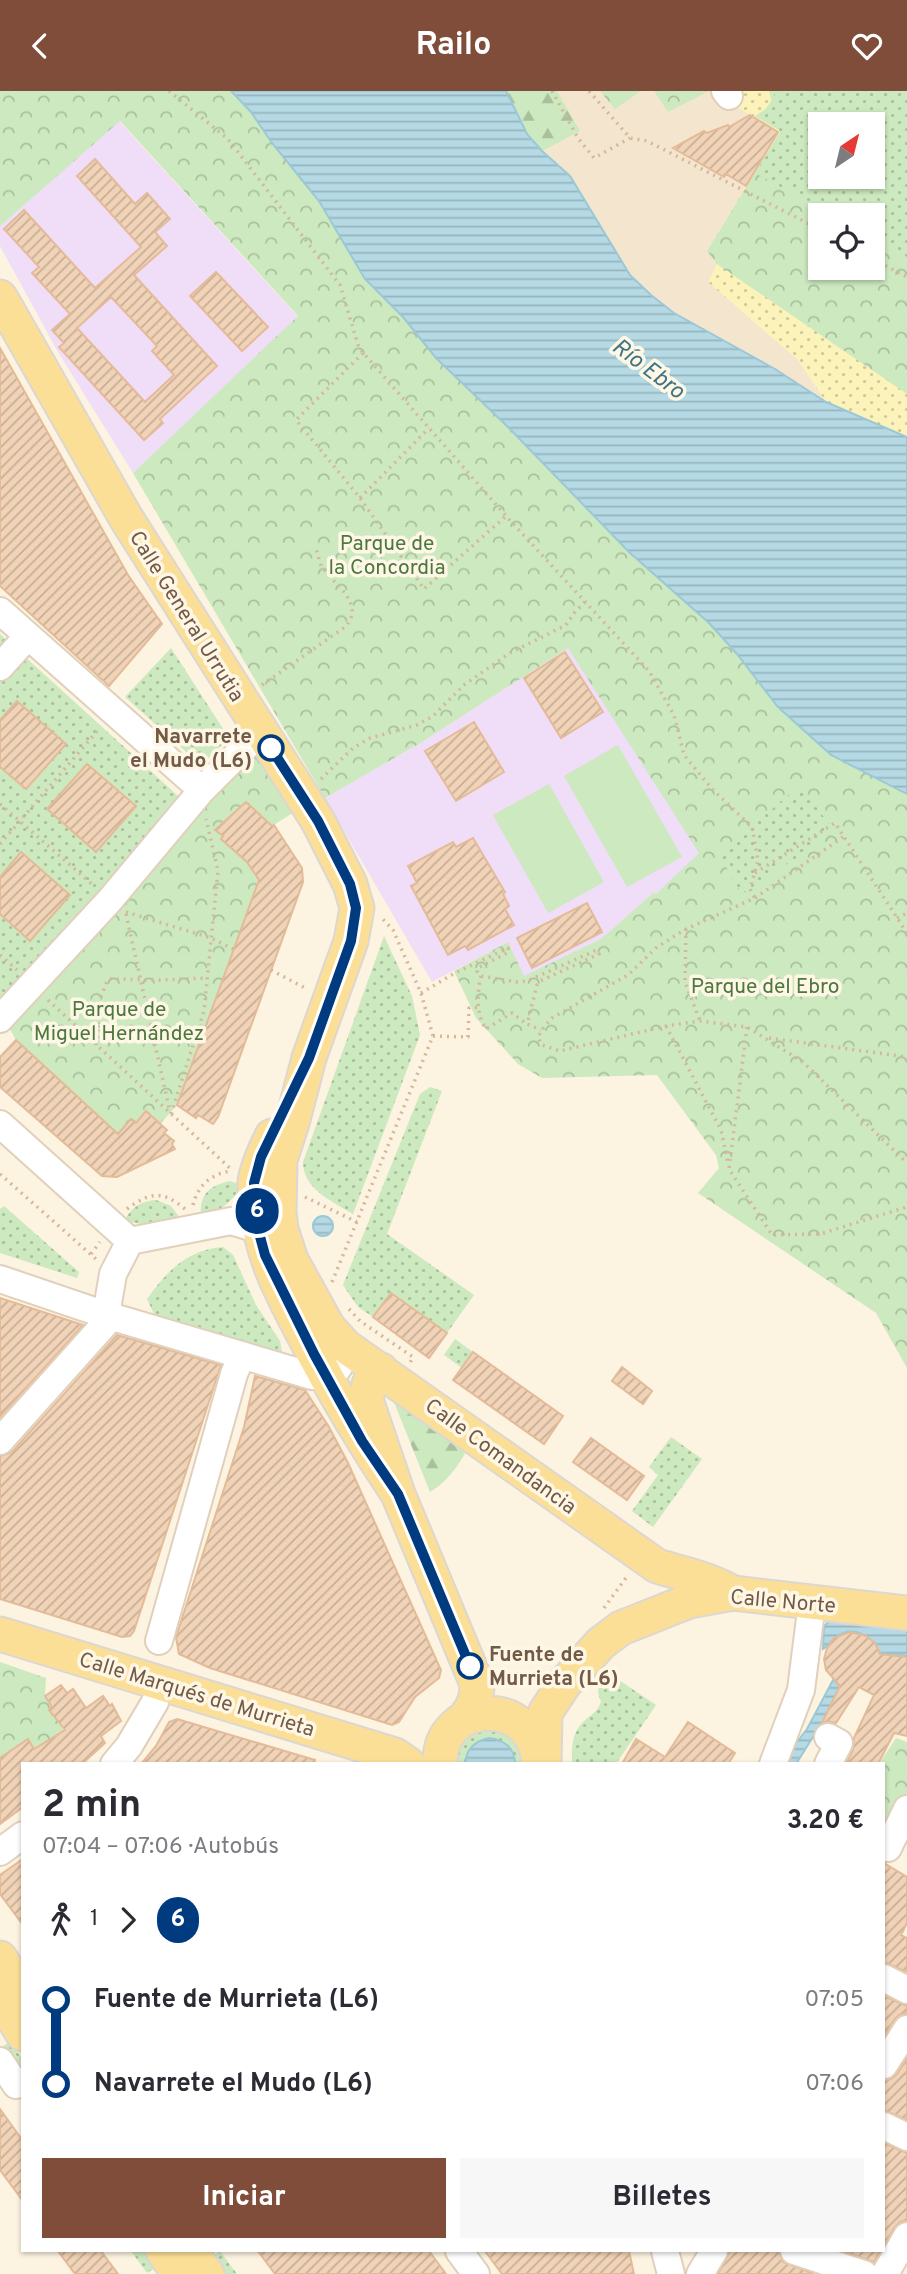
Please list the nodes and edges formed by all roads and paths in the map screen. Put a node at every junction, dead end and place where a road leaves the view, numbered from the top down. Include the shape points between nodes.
1 (169, 91) edge
2 (552, 91) edge
3 (589, 91) edge
4 (630, 138) junction
5 (808, 223) edge
6 (885, 266) edge
7 (907, 278) edge
8 (1, 300) edge
9 (363, 353) junction
10 (429, 428) junction
11 (360, 498) junction
12 (506, 516) junction
13 (316, 549) dead end
14 (585, 602) junction
15 (0, 611) edge
16 (28, 636) junction
17 (0, 667) edge
18 (262, 685) dead end
19 (101, 728) dead end
20 (260, 732) junction
21 (302, 796) junction
22 (195, 798) junction
23 (0, 804) edge
24 (19, 821) junction
25 (843, 837) junction
26 (0, 844) edge
27 (754, 875) junction
28 (350, 884) junction
29 (755, 898) junction
30 (118, 906) junction
31 (907, 913) edge
32 (897, 918) junction
33 (686, 929) junction
34 (907, 933) edge
35 (211, 938) junction
36 (233, 949) dead end
37 (271, 970) dead end
38 (481, 976) junction
39 (207, 978) junction
40 (141, 979) junction
41 (31, 983) junction
42 (421, 993) junction
43 (328, 1001) junction
44 (480, 1007) junction
45 (0, 1019) edge
46 (700, 1021) junction
47 (527, 1024) junction
48 (666, 1026) junction
49 (747, 1027) junction
50 (541, 1031) junction
51 (433, 1036) junction
52 (767, 1038) junction
53 (96, 1045) junction
54 (907, 1057) edge
55 (171, 1114) junction
56 (0, 1124) edge
57 (907, 1163) edge
58 (729, 1169) junction
59 (0, 1174) edge
60 (260, 1207) junction
61 (907, 1207) edge
62 (357, 1222) junction
63 (121, 1233) junction
64 (90, 1254) junction
65 (113, 1274) junction
66 (0, 1279) edge
67 (330, 1288) dead end
68 (345, 1304) dead end
69 (109, 1315) junction
70 (345, 1346) junction
71 (242, 1355) junction
72 (395, 1368) junction
73 (326, 1377) junction
74 (0, 1441) edge
75 (398, 1494) junction
76 (657, 1566) junction
77 (733, 1593) junction
78 (812, 1602) junction
79 (661, 1612) junction
80 (907, 1613) edge
81 (0, 1634) edge
82 (159, 1641) dead end
83 (155, 1702) dead end
84 (792, 1713) junction
85 (457, 1725) junction
86 (401, 1760) edge
87 (116, 1762) edge
88 (440, 1762) edge
89 (541, 1762) edge
90 (541, 1762) edge
91 (774, 1762) edge
92 (829, 1762) edge
93 (907, 1809) edge
94 (21, 1836) edge
95 (893, 1849) edge
96 (0, 1852) edge
97 (885, 1979) edge
98 (907, 1990) edge
99 (907, 2029) edge
100 (0, 2061) edge
101 (885, 2063) edge
102 (16, 2085) dead end
103 (885, 2126) edge
104 (907, 2137) edge
105 (907, 2236) edge
106 (164, 2252) edge
107 (192, 2252) edge
108 (460, 2252) edge
109 (665, 2252) edge
110 (712, 2252) edge
111 (797, 2252) edge
112 (179, 2274) edge
113 (207, 2274) edge
114 (475, 2274) edge
115 (671, 2274) edge
116 (700, 2274) edge
117 (864, 2274) edge
118 (885, 2274) edge

1 - 9 path via 228,139 340,285
2 - 4 path via 594,158
3 - 4 path
4 - 5 path via 647,141
6 - 7 path
8 - 20 main road, Calle General Urrutia via 126,518
9 - 10 path
9 - 11 path via 296,419
10 - 11 path
10 - 12 path
11 - 12 path via 424,589
12 - 14 path
13 - 18 path via 321,565 348,597 354,612 351,621
14 - 21 path via 566,625 510,653 464,685 433,716 353,748
14 - 27 path via 649,671 674,715 684,755 752,827 758,860
15 - 16 street
16 - 17 street
16 - 22 street
19 - 24 path
20 - 21 main road, Calle General Urrutia
20 - 22 street
21 - 28 main road, Calle General Urrutia
22 - 30 street
22 - 35 path via 206,818 218,871
23 - 24 path
24 - 26 path
24 - 30 path
25 - 27 path via 835,823
25 - 29 path
25 - 32 path
27 - 29 path via 750,889
28 - 42 path via 393,930
28 - 43 main road, Calle General Urrutia via 356,908 351,941
29 - 33 path
30 - 35 path
30 - 40 path
30 - 41 street
31 - 32 path
32 - 34 path
33 - 46 path via 685,982
33 - 50 path via 657,947 628,975 552,1019
35 - 36 path
35 - 39 path
37 - 43 path
38 - 42 path via 478,968 509,952 508,948
38 - 44 path
38 - 47 path via 527,981 597,950 599,954 540,981
39 - 40 path
39 - 55 path via 204,1011
40 - 53 path via 108,979 97,1004 100,1025
40 - 55 path
41 - 45 street
41 - 53 path
42 - 51 path
43 - 60 main road, Calle General Urrutia via 309,1058 261,1157
44 - 47 path via 486,1029 512,1013
44 - 51 path via 469,1008 468,1037
46 - 48 path
46 - 49 path
47 - 50 path
48 - 50 path via 560,1051 542,1045
48 - 58 path via 721,1130
49 - 52 path
49 - 58 path
51 - 62 path
52 - 54 path
52 - 57 path via 803,1062
53 - 55 path
55 - 63 path via 233,1170 216,1173 204,1183 191,1212 166,1196 144,1197 123,1212
56 - 63 street
58 - 61 path via 772,1235 820,1234
59 - 64 path
60 - 62 path via 303,1196
60 - 63 street
60 - 70 main road, Calle Comandancia via 281,1229 291,1260 328,1327
60 - 73 main road via 265,1255
62 - 67 path
63 - 64 path
63 - 65 street
64 - 65 path
65 - 69 street
66 - 69 street
68 - 72 path via 360,1321 413,1357
69 - 71 street
69 - 74 street
70 - 72 main road, Calle Comandancia
70 - 73 street via 338,1369
71 - 73 street via 283,1370
71 - 82 street
72 - 75 main road via 369,1384 366,1400
72 - 76 main road, Calle Comandancia via 491,1451
73 - 75 main road
75 - 85 main road via 477,1684 472,1710
76 - 77 main road, Calle Comandancia via 715,1582
76 - 79 main road
77 - 78 main road, Calle Norte
77 - 79 main road, Calle Norte
78 - 80 main road, Calle Norte
78 - 84 street via 801,1690
79 - 89 main road, Calle Norte via 621,1628 564,1684 545,1713
81 - 86 main road, Calle Marqués de Murrieta
83 - 87 street
84 - 91 street
84 - 92 street via 839,1743
85 - 86 main road, Calle Marqués de Murrieta
85 - 88 main road via 442,1748
85 - 90 main road via 485,1713 508,1716 530,1734
93 - 95 street
94 - 96 street
97 - 98 street
99 - 101 street
100 - 102 street
103 - 104 street
105 - 118 street
106 - 112 main road
107 - 113 main road
108 - 114 street
109 - 115 street
110 - 116 street
111 - 117 street

